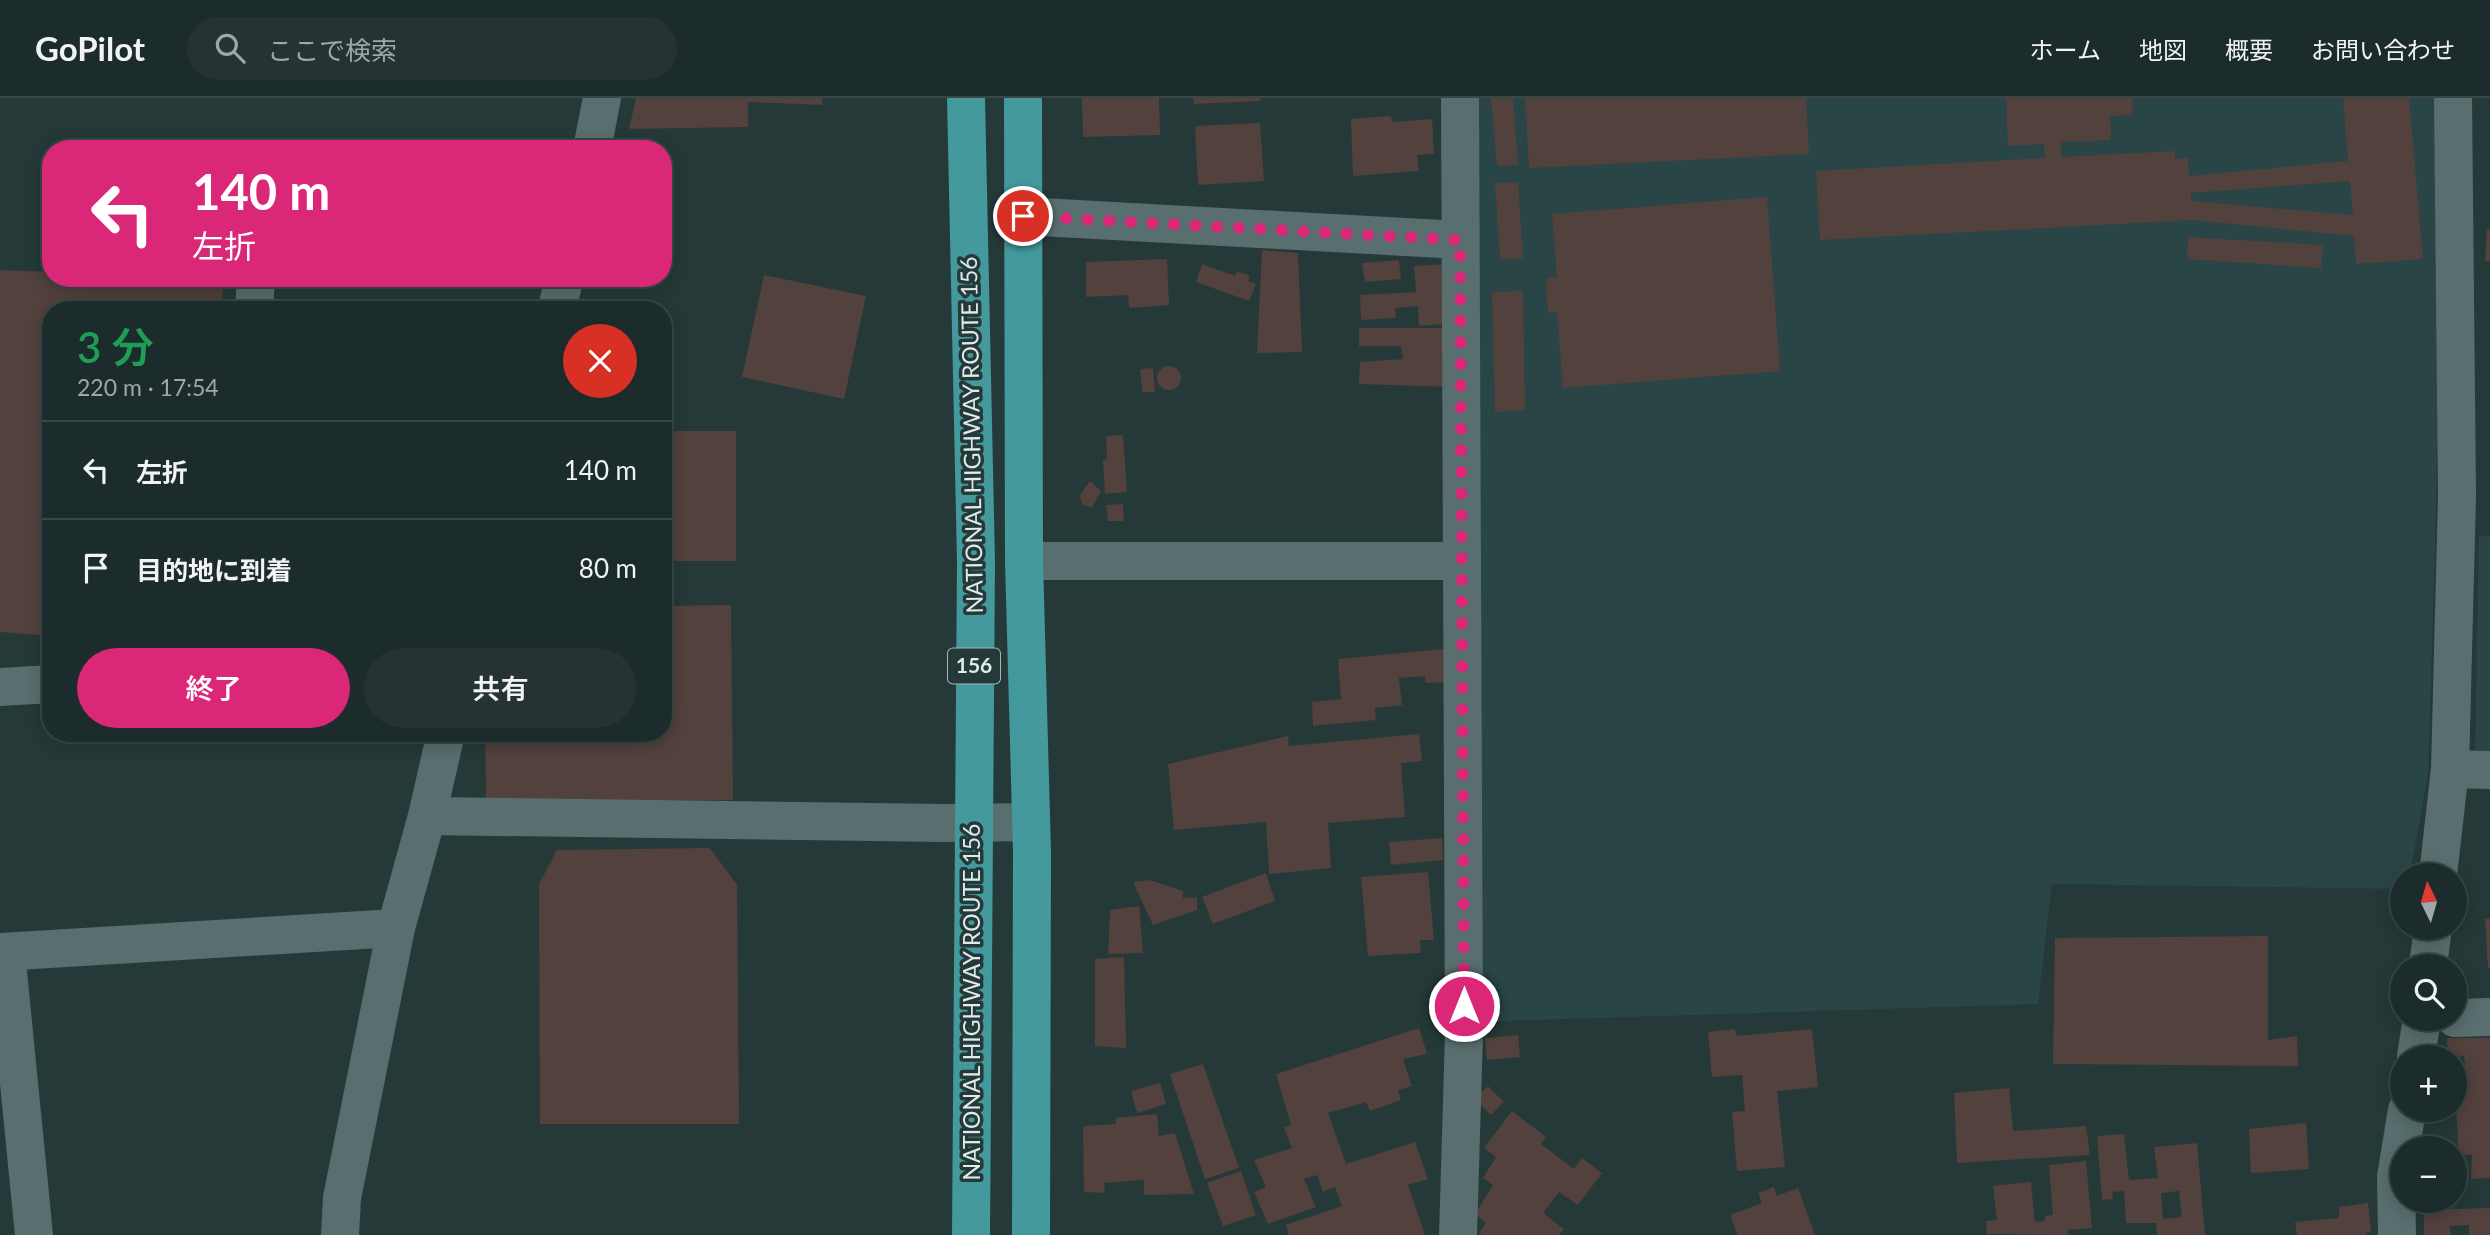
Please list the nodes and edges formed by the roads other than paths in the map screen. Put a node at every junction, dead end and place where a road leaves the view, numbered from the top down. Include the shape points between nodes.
1 (602, 98) edge
2 (966, 98) edge
3 (1023, 98) edge
4 (1460, 98) edge
5 (2453, 98) edge
6 (594, 140) edge
7 (1023, 216) junction
8 (1460, 240) junction
9 (1024, 561) junction
10 (1462, 561) junction
11 (42, 685) edge
12 (0, 687) edge
13 (444, 742) edge
14 (2450, 769) junction
15 (2490, 770) edge
16 (428, 816) junction
17 (1031, 822) junction
18 (973, 823) junction
19 (2439, 863) edge
20 (396, 928) junction
21 (3, 952) edge
22 (2490, 1017) edge
23 (2467, 1018) edge
24 (2405, 1122) edge
25 (34, 1235) edge
26 (340, 1235) edge
27 (971, 1235) edge
28 (1031, 1235) edge
29 (1458, 1235) edge
30 (2397, 1235) edge

1 - 6 street
2 - 18 highway, NATIONAL HIGHWAY ROUTE 156 / 156 via 976,562
3 - 7 highway, 156
4 - 8 street
5 - 14 street via 2457,496
7 - 8 street
7 - 9 highway, 156
8 - 10 street
9 - 10 street
9 - 17 highway, 156
10 - 29 street via 1464,1034
11 - 12 street
13 - 16 street
14 - 15 street
14 - 19 street
16 - 18 street
16 - 20 street
17 - 18 street
17 - 28 highway, 156
18 - 27 highway, NATIONAL HIGHWAY ROUTE 156 / 156
20 - 21 street
20 - 26 street via 342,1198
21 - 25 street
22 - 23 street
24 - 30 street via 2396,1177

